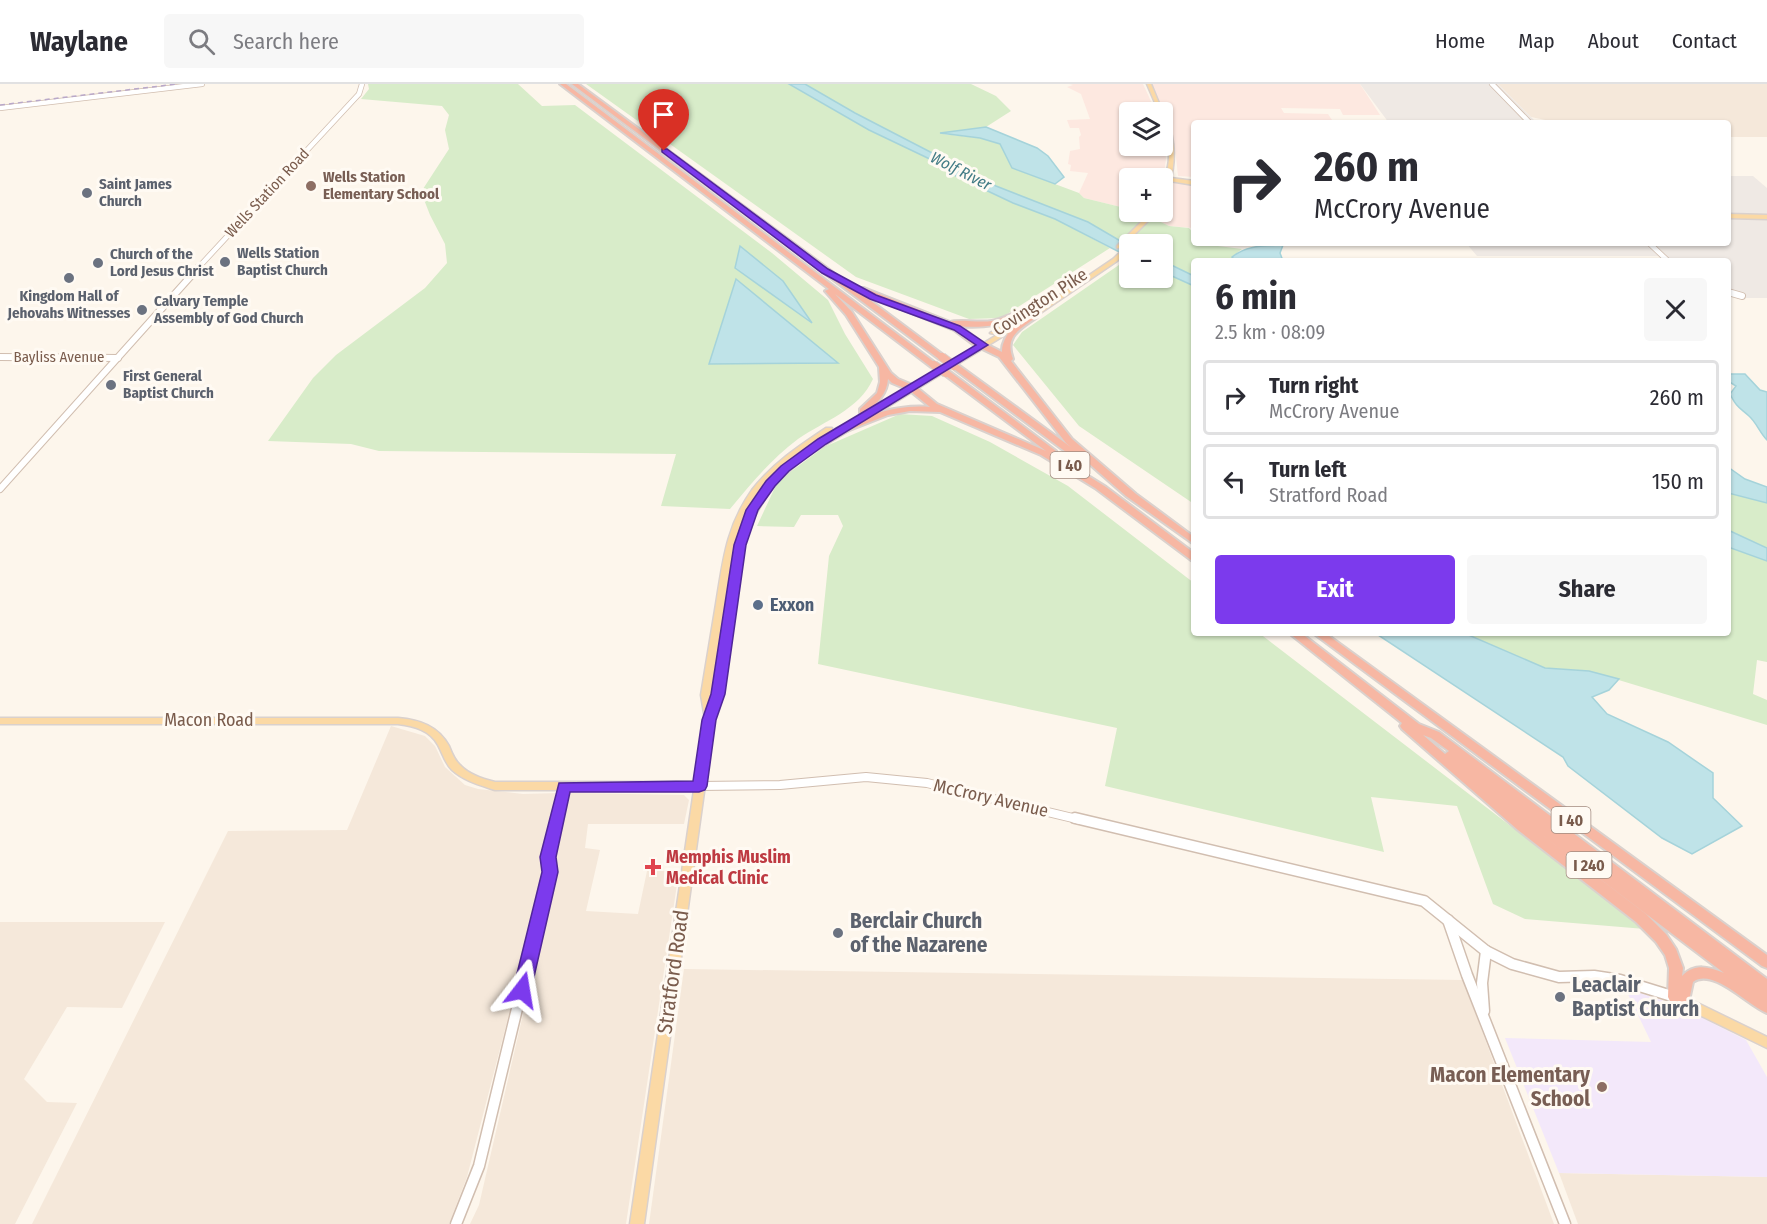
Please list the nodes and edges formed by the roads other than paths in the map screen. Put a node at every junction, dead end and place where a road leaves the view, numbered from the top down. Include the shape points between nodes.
1 (202, 84) edge
2 (362, 84) edge
3 (563, 84) edge
4 (575, 84) edge
5 (1149, 84) edge
6 (1492, 84) edge
7 (1157, 102) edge
8 (0, 108) edge
9 (1527, 120) edge
10 (1173, 171) edge
11 (1173, 178) edge
12 (1173, 178) edge
13 (1186, 179) junction
14 (1191, 180) edge
15 (1191, 181) edge
16 (1731, 216) edge
17 (1767, 217) edge
18 (1145, 222) edge
19 (1652, 246) edge
20 (1119, 255) edge
21 (791, 256) junction
22 (1665, 258) edge
23 (825, 271) junction
24 (1082, 279) junction
25 (1731, 293) edge
26 (1742, 296) dead end
27 (1025, 312) junction
28 (1034, 315) junction
29 (940, 320) junction
30 (980, 344) junction
31 (0, 357) edge
32 (118, 358) junction
33 (880, 362) junction
34 (1013, 368) junction
35 (909, 387) junction
36 (862, 411) junction
37 (944, 411) junction
38 (840, 431) junction
39 (0, 489) edge
40 (1102, 489) junction
41 (1133, 497) junction
42 (1191, 540) edge
43 (1191, 556) edge
44 (1298, 636) edge
45 (1321, 636) edge
46 (1390, 708) junction
47 (709, 720) junction
48 (0, 721) edge
49 (418, 724) joint
50 (1415, 727) junction
51 (699, 786) junction
52 (564, 787) junction
53 (1447, 919) junction
54 (1486, 951) junction
55 (1767, 962) edge
56 (1767, 987) edge
57 (1767, 998) edge
58 (1679, 999) junction
59 (1767, 1007) edge
60 (1485, 1018) junction
61 (1767, 1043) edge
62 (456, 1224) edge
63 (637, 1224) edge
64 (1565, 1224) edge

1 - 8 street
2 - 32 street, Wells Station Road via 359,94
3 - 21 highway, I 40
4 - 23 highway, I 40
5 - 7 main road
6 - 9 street
10 - 13 main road
11 - 13 main road
12 - 15 main road
13 - 14 main road
16 - 17 main road
18 - 24 main road, Covington Pike
19 - 22 street
20 - 24 main road, Covington Pike
21 - 33 highway via 849,314
21 - 40 highway, I 40, bridge
23 - 29 highway via 873,297
23 - 41 highway, I 40, bridge
24 - 27 main road, Covington Pike
24 - 28 main road, Covington Pike
25 - 26 street
27 - 29 highway via 988,325
27 - 30 main road, Covington Pike
28 - 30 main road, Covington Pike
28 - 34 highway via 1006,337 1005,352
29 - 30 highway
30 - 34 highway via 1002,355
30 - 35 main road, Covington Pike
31 - 32 street, Bayliss Avenue
32 - 39 street, Wells Station Road
33 - 35 highway via 895,381
33 - 36 highway via 884,389
34 - 41 highway via 1069,441
35 - 36 main road, Covington Pike
35 - 37 highway
35 - 38 main road, Covington Pike
36 - 47 main road, Covington Pike via 777,466 743,509 730,545 706,695
37 - 38 highway via 889,410
37 - 40 highway via 1044,453
38 - 47 main road, Covington Pike via 785,469 770,484 746,524 718,694
40 - 43 highway, I 40
41 - 42 highway, I 40
44 - 46 highway, I 40
45 - 55 highway, I 40
46 - 50 highway, I 40
46 - 58 highway via 1406,727 1522,827 1641,918 1661,938 1676,968
47 - 51 main road, Stratford Road
48 - 49 main road, Macon Road via 294,720
49 - 52 main road, McCrory Avenue via 441,740 453,764 478,781 495,786
50 - 56 highway, I 40 via 1435,735
50 - 57 highway, I 240 via 1530,820
51 - 52 main road, McCrory Avenue
51 - 53 street, McCrory Avenue via 780,785 866,777 927,783 1424,901
51 - 63 main road, Stratford Road
52 - 62 street via 548,857 550,872 500,1080 474,1184
53 - 54 street, McCrory Avenue
53 - 60 street
54 - 58 street, McCrory Avenue via 1512,964 1559,977 1620,980
54 - 60 street via 1482,988
58 - 59 highway via 1686,980 1702,972 1725,980
58 - 61 main road
60 - 64 street

